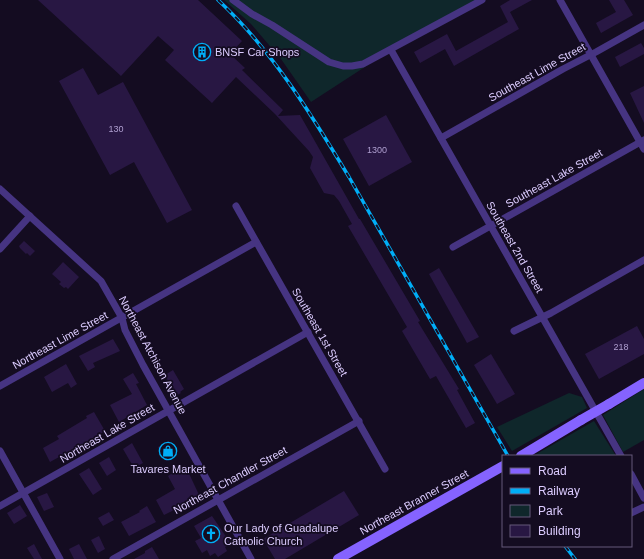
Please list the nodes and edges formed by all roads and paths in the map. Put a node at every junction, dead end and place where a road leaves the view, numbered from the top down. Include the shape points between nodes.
1 (233, 0) edge
2 (482, 0) edge
3 (560, 0) edge
4 (644, 25) edge
5 (391, 50) junction
6 (591, 54) junction
7 (441, 138) junction
8 (643, 144) edge
9 (0, 189) edge
10 (236, 206) dead end
11 (30, 216) junction
12 (490, 226) junction
13 (256, 242) junction
14 (453, 247) dead end
15 (0, 249) edge
16 (644, 260) edge
17 (122, 318) junction
18 (543, 318) junction
19 (308, 332) junction
20 (514, 332) dead end
21 (644, 383) edge
22 (0, 386) edge
23 (169, 410) junction
24 (359, 421) junction
25 (0, 451) edge
26 (523, 455) edge
27 (620, 455) edge
28 (502, 467) edge
29 (385, 469) dead end
30 (632, 476) edge
31 (23, 493) junction
32 (644, 498) edge
33 (219, 500) junction
34 (0, 506) edge
35 (644, 507) edge
36 (632, 512) edge
37 (60, 559) edge
38 (113, 559) edge
39 (251, 559) edge
40 (338, 559) edge

1 - 5 street via 329,62 343,66 363,64
2 - 5 street
3 - 6 street
4 - 6 street, Southeast Lime Street
5 - 7 street, Southeast 2nd Street
6 - 7 street, Southeast Lime Street
6 - 8 street
7 - 12 street, Southeast 2nd Street
8 - 12 street, Southeast Lake Street
9 - 11 street, Northeast Atchison Avenue
10 - 13 street, Southeast 1st Street
11 - 15 street
11 - 17 street, Northeast Atchison Avenue via 101,281
12 - 14 street, Southeast Lake Street
12 - 18 street, Southeast 2nd Street
13 - 17 street, Northeast Lime Street
13 - 19 street, Southeast 1st Street
16 - 18 street
17 - 22 street, Northeast Lime Street
17 - 23 street, Northeast Atchison Avenue via 125,330
18 - 20 street
18 - 27 street, Southeast 2nd Street
19 - 23 street, Northeast Lake Street
19 - 24 street, Southeast 1st Street
21 - 26 main road, bridge
23 - 31 street, Northeast Lake Street
23 - 33 street, Northeast Atchison Avenue
24 - 29 street, Southeast 1st Street
24 - 33 street, Northeast Chandler Street
25 - 31 street
28 - 40 main road, Northeast Branner Street
30 - 32 street
31 - 34 street, Northeast Lake Street
31 - 37 street
33 - 38 street, Northeast Chandler Street
33 - 39 street, Northeast Atchison Avenue
35 - 36 street

